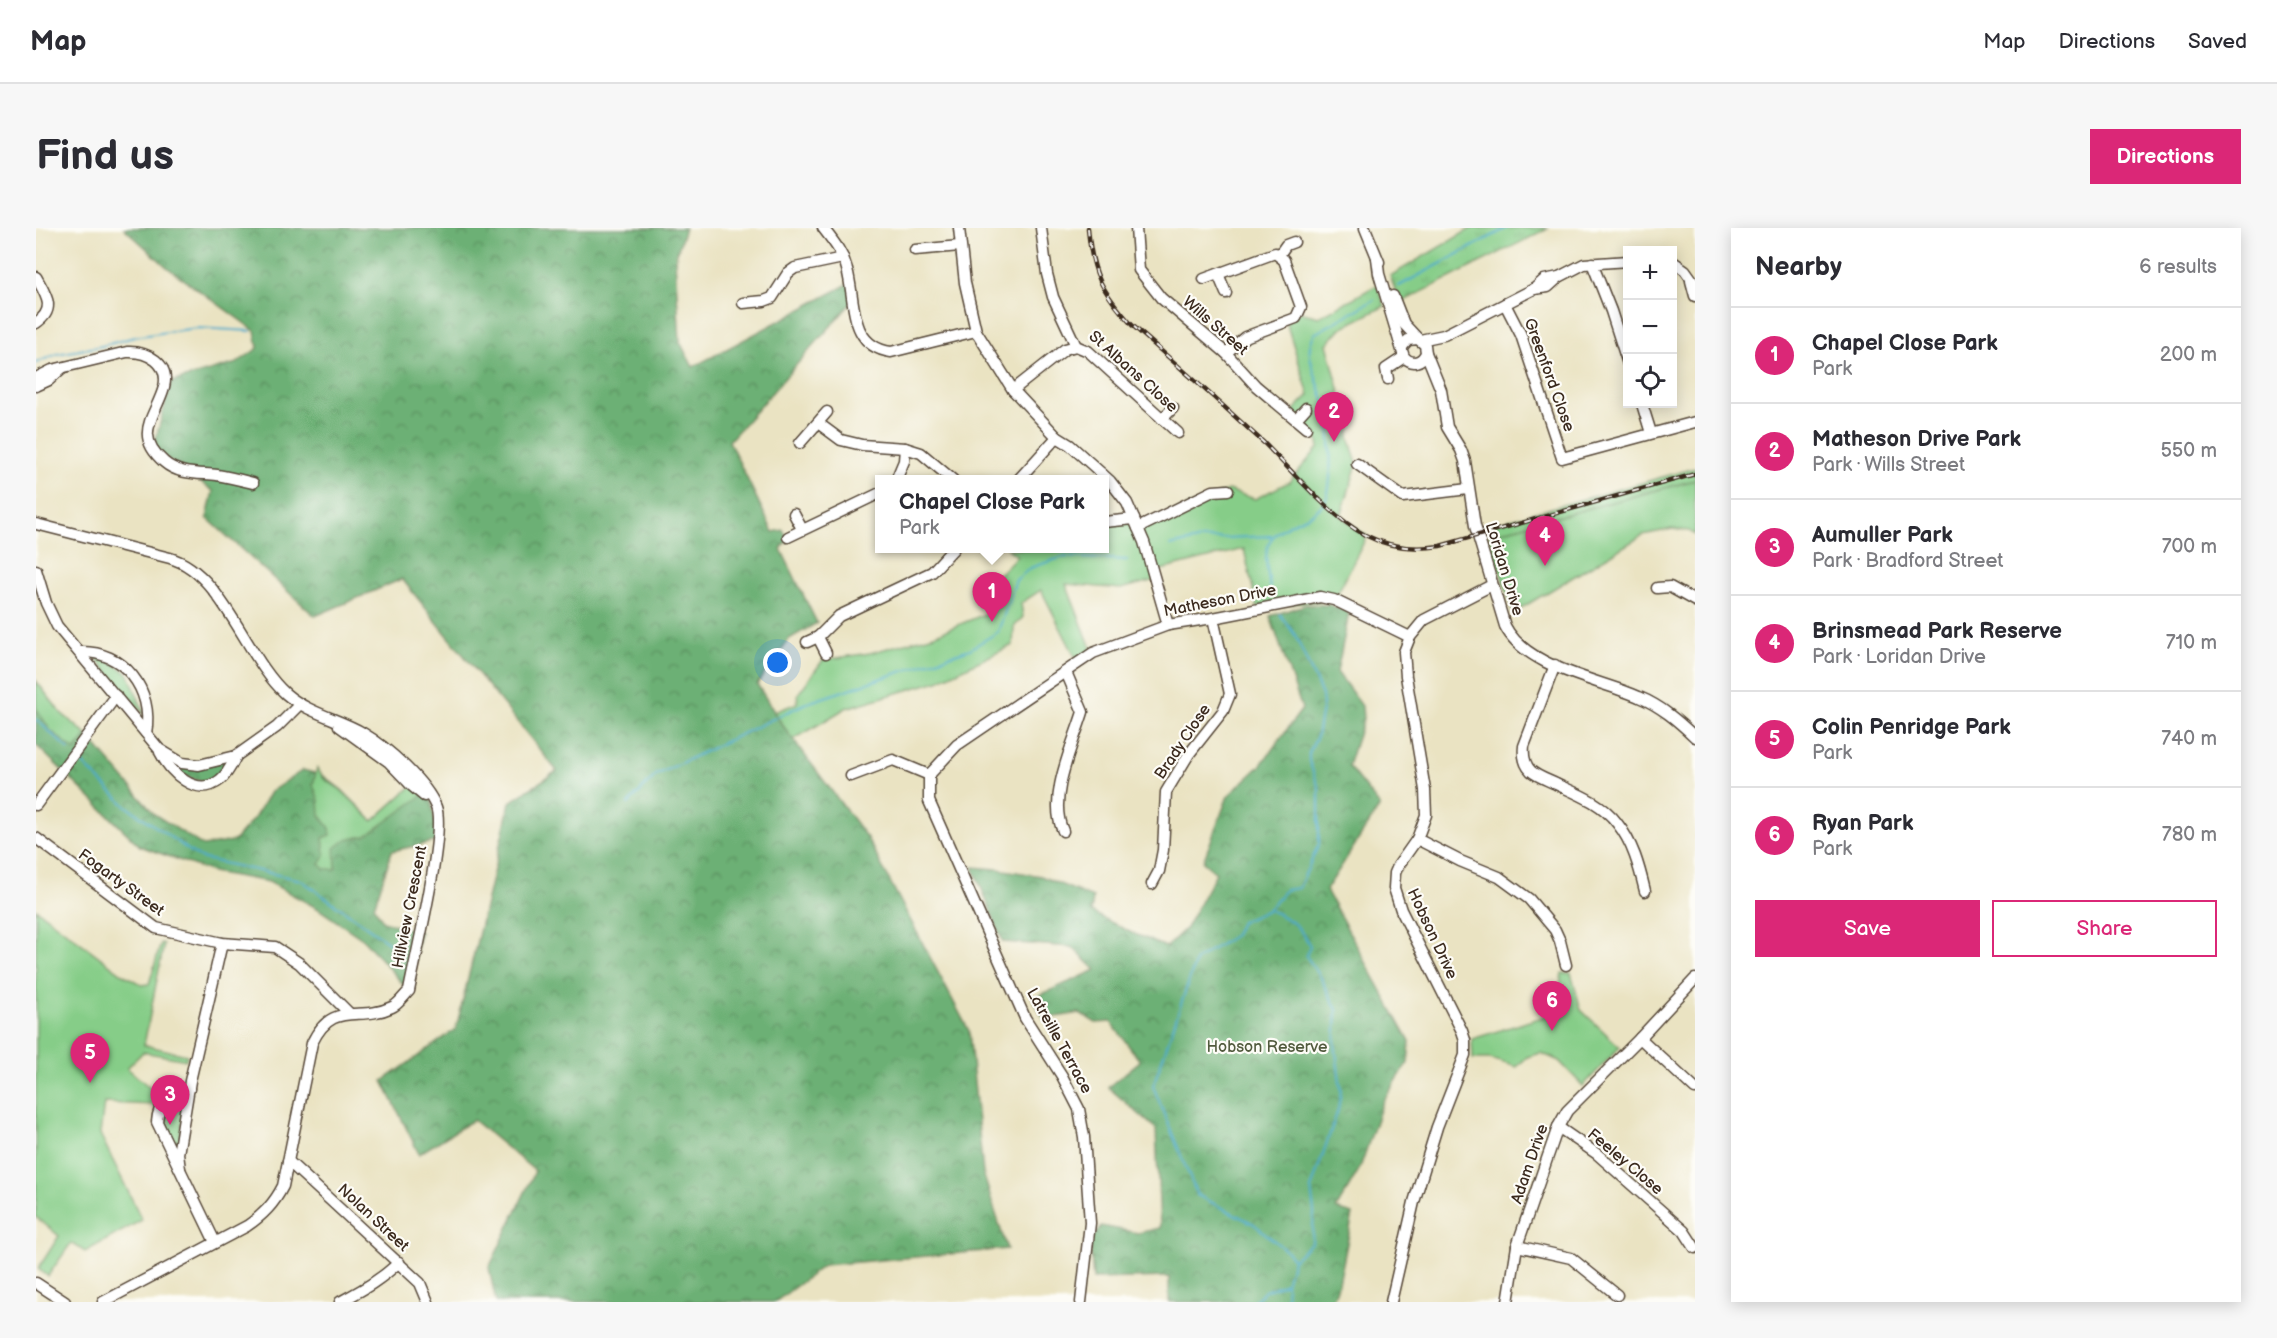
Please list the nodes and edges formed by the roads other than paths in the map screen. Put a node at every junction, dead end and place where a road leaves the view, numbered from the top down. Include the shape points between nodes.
1 (823, 228) edge
2 (959, 228) edge
3 (1041, 228) edge
4 (1136, 228) edge
5 (1365, 228) edge
6 (1294, 242) dead end
7 (960, 246) junction
8 (915, 250) dead end
9 (1279, 255) junction
10 (843, 258) junction
11 (1377, 258) junction
12 (1623, 261) edge
13 (1592, 263) junction
14 (1677, 264) edge
15 (1218, 274) junction
16 (36, 277) edge
17 (1204, 279) dead end
18 (1693, 282) edge
19 (1226, 293) dead end
20 (1695, 296) edge
21 (743, 303) dead end
22 (1505, 304) junction
23 (36, 323) edge
24 (976, 331) junction
25 (1444, 335) junction
26 (1419, 339) junction
27 (1077, 346) junction
28 (1426, 352) junction
29 (1226, 353) junction
30 (1625, 354) edge
31 (1406, 355) junction
32 (62, 368) junction
33 (1435, 376) junction
34 (36, 378) edge
35 (1388, 379) dead end
36 (36, 386) edge
37 (1013, 390) junction
38 (1173, 408) dead end
39 (1306, 408) dead end
40 (1643, 408) edge
41 (827, 412) dead end
42 (1162, 419) junction
43 (1296, 419) junction
44 (1695, 422) edge
45 (818, 423) junction
46 (1306, 428) dead end
47 (1651, 433) junction
48 (1178, 434) dead end
49 (1057, 436) junction
50 (800, 443) dead end
51 (905, 448) junction
52 (1357, 464) dead end
53 (898, 475) edge
54 (947, 475) edge
55 (1022, 475) edge
56 (1103, 475) edge
57 (1109, 480) edge
58 (253, 483) dead end
59 (1468, 489) junction
60 (1228, 490) dead end
61 (875, 495) edge
62 (794, 514) dead end
63 (1109, 522) edge
64 (36, 524) edge
65 (1136, 524) junction
66 (52, 529) junction
67 (802, 529) junction
68 (36, 534) edge
69 (788, 537) dead end
70 (950, 553) edge
71 (36, 570) edge
72 (1492, 585) junction
73 (1657, 588) dead end
74 (1695, 601) edge
75 (1213, 618) junction
76 (1168, 625) junction
77 (818, 637) junction
78 (1410, 637) junction
79 (807, 642) dead end
80 (79, 652) junction
81 (826, 653) dead end
82 (1555, 665) junction
83 (1066, 672) junction
84 (116, 696) junction
85 (300, 704) junction
86 (146, 733) junction
87 (1695, 737) edge
88 (159, 749) junction
89 (236, 756) junction
90 (929, 775) junction
91 (852, 776) dead end
92 (36, 805) edge
93 (1064, 831) dead end
94 (36, 838) edge
95 (1417, 839) junction
96 (1152, 884) dead end
97 (1645, 891) dead end
98 (222, 943) junction
99 (1566, 965) dead end
100 (1695, 979) edge
101 (349, 1013) junction
102 (1640, 1038) junction
103 (189, 1089) junction
104 (1695, 1089) edge
105 (1558, 1127) junction
106 (288, 1161) junction
107 (180, 1169) junction
108 (215, 1242) junction
109 (1517, 1246) junction
110 (1695, 1248) edge
111 (399, 1262) junction
112 (36, 1284) edge
113 (1617, 1295) dead end
114 (65, 1302) edge
115 (103, 1302) edge
116 (340, 1302) edge
117 (428, 1302) edge
118 (1081, 1302) edge
119 (1391, 1302) edge
120 (1508, 1302) edge

1 - 10 street
2 - 7 street
3 - 27 street, St Albans Close via 1050,287
4 - 29 street, Wills Street via 1139,270 1161,298
5 - 11 street
6 - 9 street
7 - 8 street
7 - 24 street
9 - 15 street via 1270,254
9 - 29 street via 1300,312 1296,318 1245,337
10 - 21 street via 795,268 772,298
10 - 24 street via 858,326 870,346 891,352
11 - 26 street via 1404,324
11 - 31 street
12 - 13 street
13 - 22 street via 1544,280
13 - 30 street
14 - 18 street
15 - 17 street
15 - 19 street
16 - 23 street via 48,311
18 - 20 street
22 - 25 street
22 - 47 street, Greenford Close via 1521,335 1562,458
24 - 37 street
25 - 26 street
25 - 28 street
26 - 28 street
26 - 31 street via 1408,340
27 - 37 street via 1065,349
27 - 42 street, St Albans Close via 1089,351
28 - 31 street via 1419,362
28 - 33 street, Loridan Drive
29 - 43 street, Wills Street via 1256,386
31 - 33 street
31 - 35 street via 1386,369
32 - 34 street
32 - 36 street
32 - 58 street via 128,352 150,355 161,366 165,379 148,423 148,437 156,454 180,471
33 - 59 street, Loridan Drive via 1447,427 1465,461
37 - 49 street
38 - 42 street
39 - 43 street
40 - 47 street
41 - 45 street
42 - 48 street, St Albans Close
43 - 46 street, Wills Street
44 - 47 street
45 - 50 street
45 - 51 street via 842,440
49 - 55 street
49 - 56 street
51 - 53 street
51 - 54 street via 921,453
52 - 59 street via 1403,497
57 - 65 street via 1127,503
59 - 72 street, Loridan Drive via 1474,526
60 - 65 street via 1213,491
61 - 67 street
62 - 67 street
63 - 65 street
64 - 66 street, Hillview Crescent
65 - 76 street
66 - 68 street
66 - 85 street, Hillview Crescent via 189,564 222,604 275,682
67 - 69 street
70 - 77 street via 932,572 839,616
71 - 80 street via 52,618
72 - 78 street via 1430,616
72 - 82 street, Loridan Drive via 1511,638 1534,657
73 - 74 street via 1670,587
75 - 76 street, Matheson Drive
75 - 78 street, Matheson Drive via 1320,597
75 - 96 street, Brady Close via 1230,694 1223,711 1189,754 1166,792 1163,850
76 - 83 street, Matheson Drive via 1093,653
77 - 79 street
77 - 81 street
78 - 95 street, Hobson Drive via 1404,652 1406,676 1427,802 1426,819
80 - 84 street
80 - 86 street via 101,653 130,674 143,691 149,720
82 - 87 street, Loridan Drive via 1641,697
82 - 97 street via 1524,746 1526,763 1531,771 1603,808 1617,822 1634,850
83 - 90 street, Matheson Drive via 957,745
83 - 93 street via 1083,712 1057,807
84 - 86 street
84 - 92 street
85 - 89 street via 277,727
85 - 101 street, Hillview Crescent via 364,733 392,754 437,808 438,841 408,991 393,1007
86 - 88 street
88 - 89 street via 190,765
88 - 89 street via 176,774 197,786 219,781
90 - 91 street via 893,760
90 - 118 street, Latreille Terrace via 929,801 1025,1018 1079,1109 1090,1223
94 - 98 street, Fogarty Street via 156,928
95 - 99 street via 1498,877 1529,899 1555,930
95 - 119 street, Hobson Drive via 1395,873 1395,894 1462,1031 1465,1047 1414,1202
98 - 101 street, Fogarty Street via 275,947 299,963
98 - 103 street
100 - 102 street, Adam Drive
101 - 106 street, Hillview Crescent via 328,1021 312,1043
102 - 104 street
102 - 105 street, Adam Drive via 1567,1111
103 - 107 street via 178,1154
103 - 107 street via 170,1096 157,1115 159,1128
105 - 109 street, Adam Drive
105 - 110 street, Feeley Close via 1597,1154 1684,1231
106 - 108 street, Hillview Crescent via 283,1186 270,1208 247,1226
106 - 111 street, Nolan Street
107 - 108 street
108 - 115 street, Hillview Crescent
109 - 113 street via 1570,1258
109 - 120 street, Adam Drive
111 - 116 street via 375,1283
111 - 117 street, Nolan Street via 420,1283
112 - 114 street

